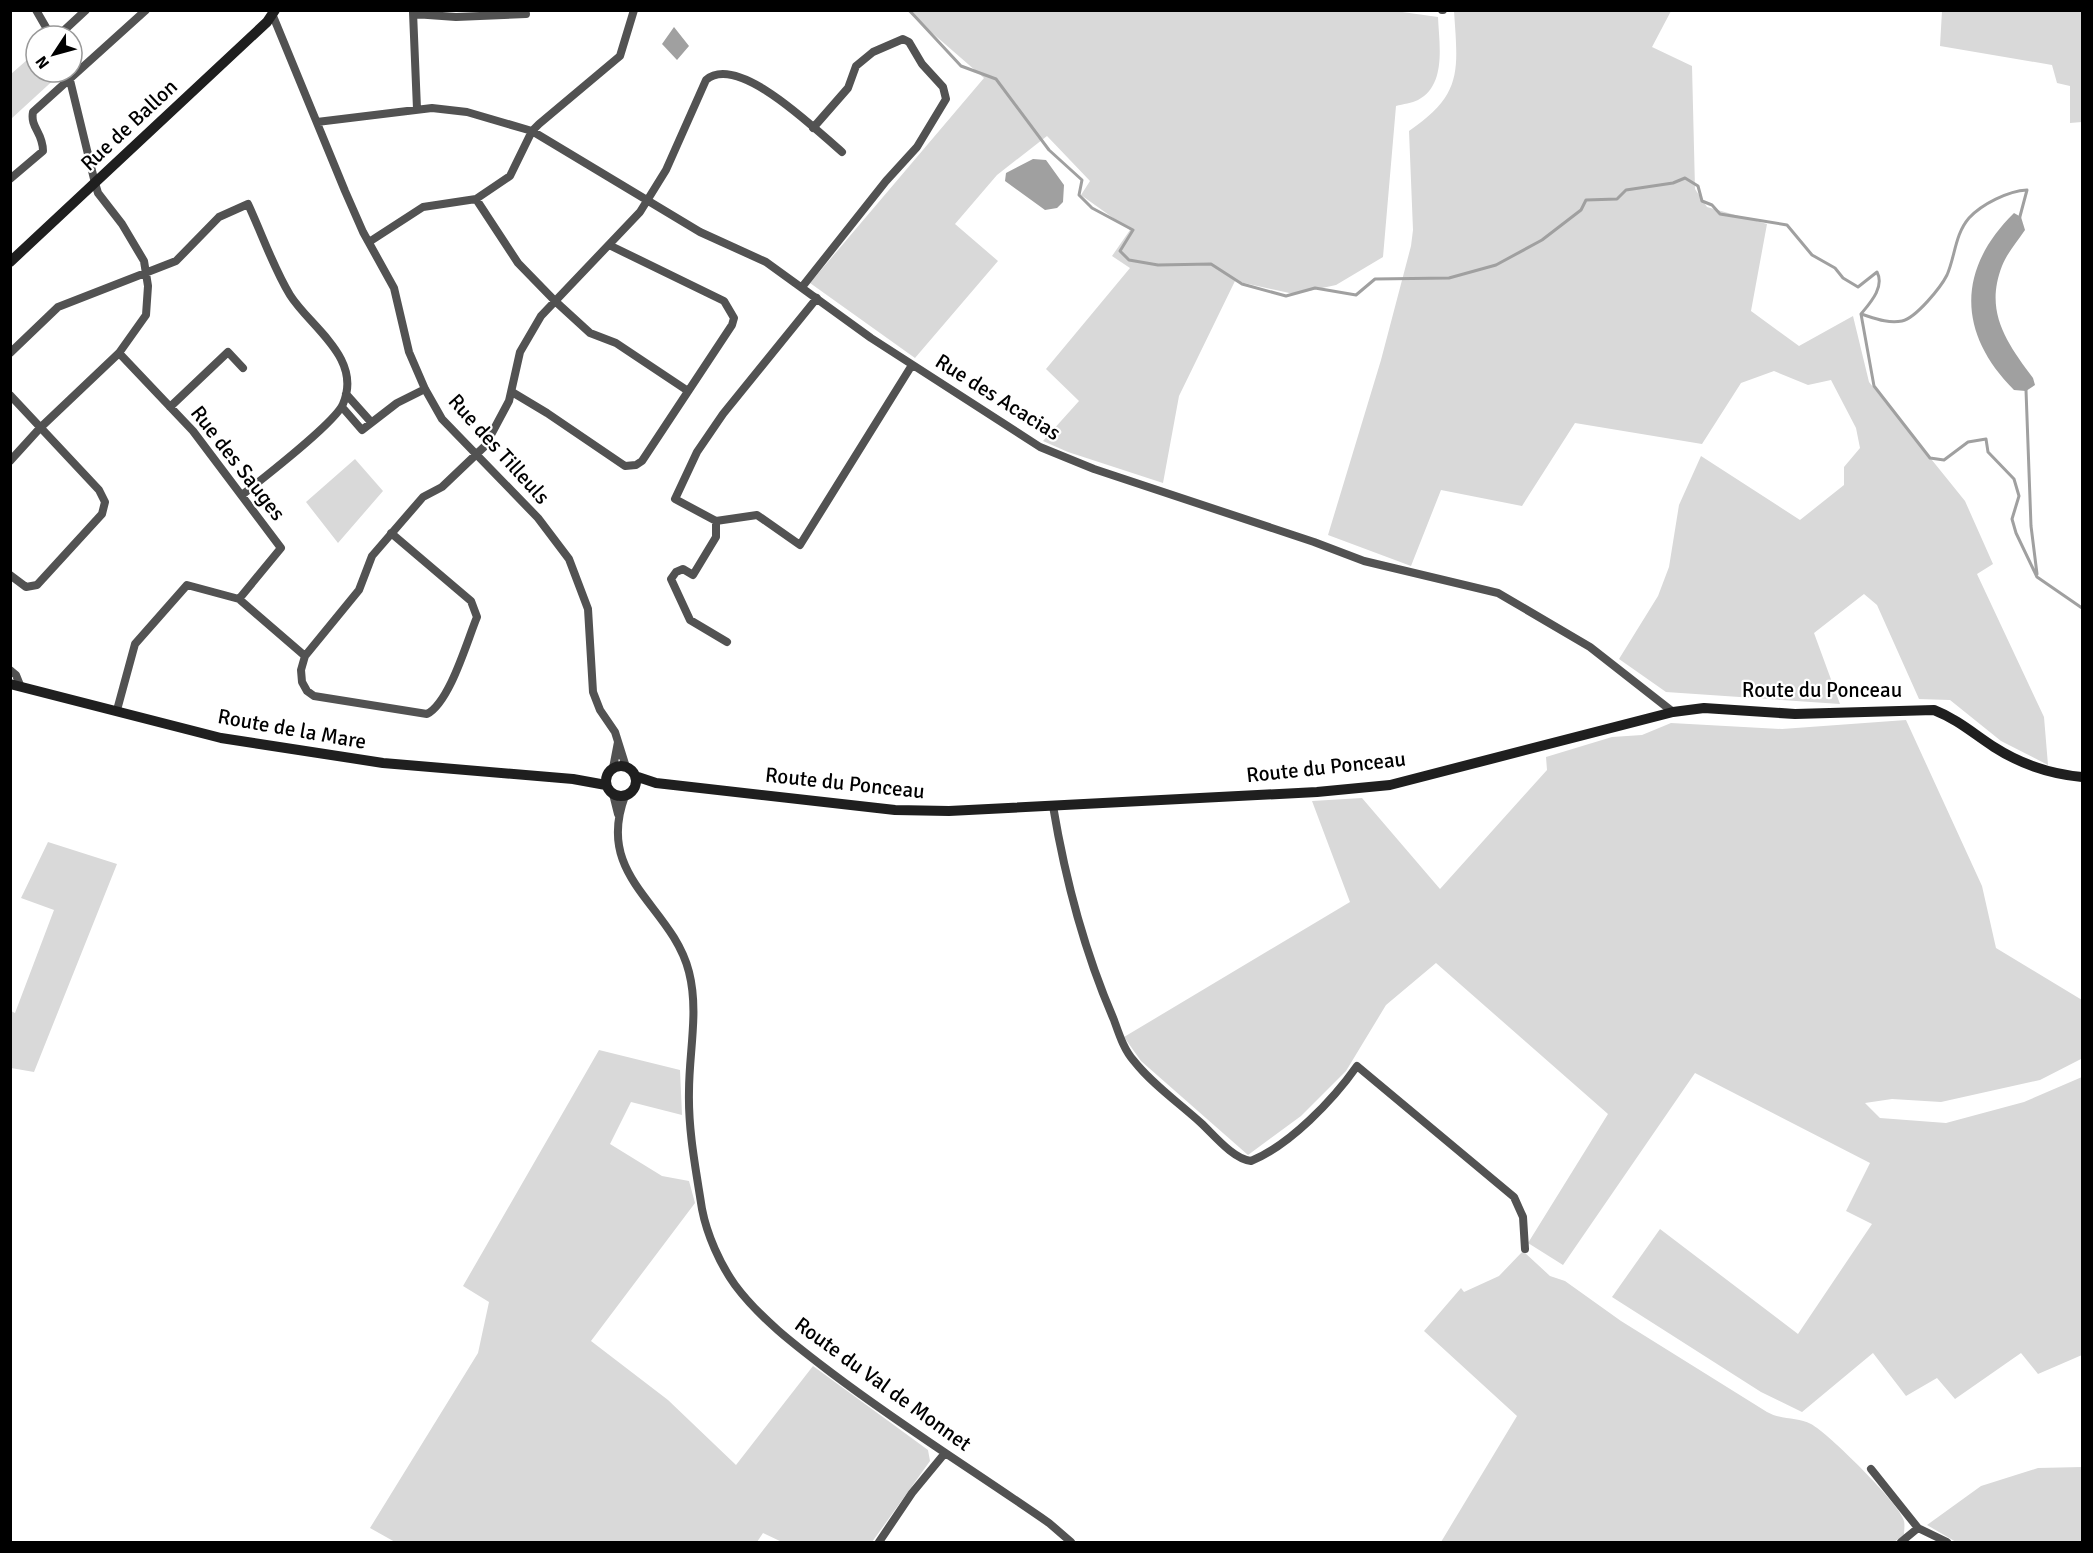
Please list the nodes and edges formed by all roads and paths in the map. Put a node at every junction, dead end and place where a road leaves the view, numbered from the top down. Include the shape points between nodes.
1 (36, 10) edge
2 (86, 10) edge
3 (146, 10) edge
4 (525, 10) edge
5 (634, 10) edge
6 (413, 12) edge
7 (274, 13) edge
8 (44, 24) edge
9 (71, 24) edge
10 (84, 62) edge
11 (60, 84) edge
12 (71, 84) edge
13 (417, 109) junction
14 (316, 122) junction
15 (813, 128) junction
16 (532, 131) junction
17 (842, 152) dead end
18 (10, 179) edge
19 (95, 183) junction
20 (476, 199) junction
21 (648, 201) junction
22 (369, 242) junction
23 (609, 245) junction
24 (10, 262) edge
25 (147, 272) junction
26 (802, 287) junction
27 (817, 298) junction
28 (555, 301) junction
29 (10, 353) edge
30 (119, 353) junction
31 (912, 365) junction
32 (243, 368) dead end
33 (424, 388) junction
34 (688, 391) junction
35 (512, 392) junction
36 (346, 394) junction
37 (10, 395) edge
38 (170, 407) junction
39 (342, 407) junction
40 (371, 422) junction
41 (40, 428) junction
42 (477, 454) junction
43 (10, 461) edge
44 (242, 495) junction
45 (716, 521) junction
46 (391, 533) junction
47 (10, 574) edge
48 (239, 599) junction
49 (727, 642) dead end
50 (305, 656) junction
51 (10, 670) edge
52 (15, 684) edge
53 (117, 710) junction
54 (1673, 712) junction
55 (618, 740) junction
56 (626, 767) junction
57 (635, 776) junction
58 (2082, 777) edge
59 (609, 781) junction
60 (656, 783) junction
61 (634, 788) junction
62 (625, 796) junction
63 (1053, 806) junction
64 (618, 815) junction
65 (1525, 1249) dead end
66 (945, 1453) junction
67 (1871, 1469) dead end
68 (1918, 1528) junction
69 (879, 1542) edge
70 (1071, 1542) edge
71 (1901, 1542) edge
72 (1947, 1542) edge

1 - 8 street
2 - 9 street
3 - 10 street
4 - 6 street via 526,14 456,17
5 - 16 street via 620,56
6 - 13 street
7 - 14 street, Rue des Tilleuls
7 - 19 street, Rue de Ballon
11 - 18 street via 33,112 33,125 43,137 43,151
12 - 19 street
13 - 14 street, Rue des Acacias
13 - 16 street, Rue des Acacias via 467,112
14 - 22 street, Rue des Tilleuls
15 - 17 street
15 - 21 street via 764,87 723,72 712,75 703,85
15 - 26 street via 848,88 856,66 873,52 903,39 943,87 946,99 917,147
16 - 20 street via 510,176
16 - 21 street, Rue des Acacias
19 - 24 street, Rue de Ballon
19 - 25 street via 140,251
20 - 22 street via 423,207
20 - 28 street via 518,263
21 - 23 street
21 - 26 street, Rue des Acacias via 700,232 766,262
22 - 33 street, Rue des Tilleuls via 394,288 409,352
23 - 28 street
23 - 34 street via 724,301 732,310 732,325
25 - 29 street via 58,307
25 - 30 street via 146,315
25 - 36 street via 176,261 219,216 248,204 291,297 338,353 346,373
26 - 27 street, Rue des Acacias
27 - 31 street, Rue des Acacias
27 - 45 street via 723,414 697,452 675,498
28 - 34 street via 590,333 616,343
28 - 35 street via 525,340
30 - 38 street, Rue des Sauges
30 - 41 street
31 - 45 street via 800,545 757,515
31 - 54 street, Rue des Acacias via 996,420 1066,459 1364,561 1498,593 1590,647
32 - 38 street via 228,352
33 - 40 street
33 - 42 street, Rue des Tilleuls via 442,419
34 - 35 street via 642,460 629,467
35 - 42 street via 496,428
36 - 39 street
36 - 40 street
37 - 41 street
38 - 44 street, Rue des Sauges
39 - 40 street via 362,430
39 - 44 street
41 - 43 street
41 - 47 street via 102,494 105,506 99,518 37,585 26,587
42 - 46 street via 442,487 423,497
42 - 55 street, Rue des Tilleuls via 538,518 569,559 588,609 593,692
44 - 48 street, Rue des Sauges via 281,548
45 - 49 street via 716,537 693,575 683,569 671,579 690,620
46 - 50 street via 372,556 359,590
46 - 50 street via 471,601 476,611 477,617 438,706 422,714 314,696 302,682
48 - 50 street
48 - 53 street via 187,585 181,590 135,644
51 - 52 street via 16,675
52 - 53 street, Route de la Mare
53 - 59 street, Route de la Mare via 221,738 327,756
54 - 58 street, Route du Ponceau via 1704,708 1795,714 1934,710 2022,762 2050,774
54 - 63 street, Route du Ponceau via 1390,785
55 - 56 street, Rue des Tilleuls
55 - 59 street
56 - 57 street
56 - 59 street
57 - 60 street, Route du Ponceau
57 - 61 street
59 - 62 street
59 - 64 street, Route du Val de Monnet
60 - 61 street, Route du Ponceau
60 - 63 street, Route du Ponceau via 895,810
61 - 62 street
62 - 64 street, Route du Val de Monnet
63 - 65 street via 1093,965 1124,1044 1133,1061 1151,1078 1222,1142 1251,1161 1306,1121 1337,1093 1357,1066 1514,1197 1523,1217
64 - 66 street, Route du Val de Monnet via 626,871 667,927 688,970 694,997 689,1093 691,1142 703,1214 724,1266 736,1286 777,1329 883,1412
66 - 69 street
66 - 70 street, Route du Val de Monnet
67 - 68 street
68 - 71 street
68 - 72 street

